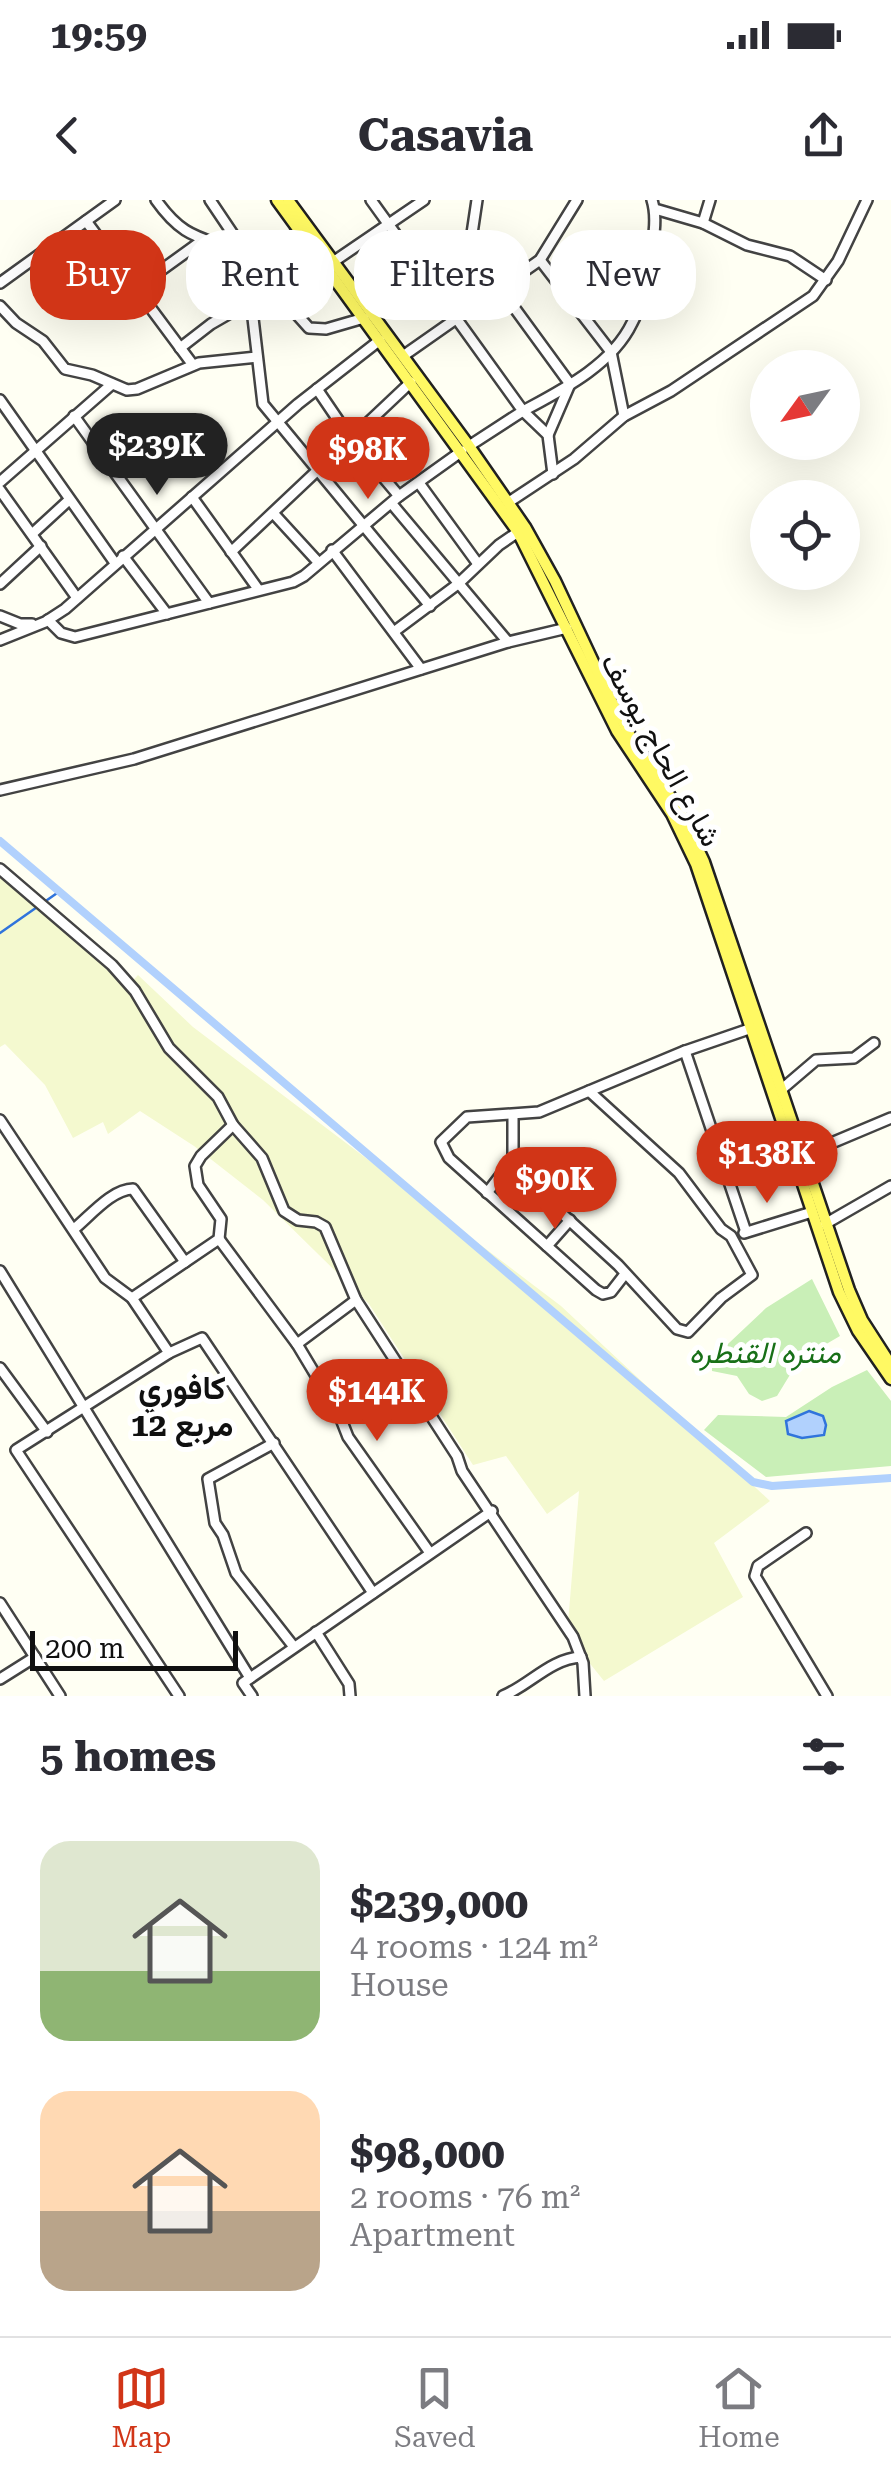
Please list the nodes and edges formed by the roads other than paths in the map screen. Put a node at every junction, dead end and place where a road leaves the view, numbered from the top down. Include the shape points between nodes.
1 (116, 200) edge
2 (156, 200) edge
3 (210, 200) edge
4 (277, 200) edge
5 (288, 200) edge
6 (371, 200) edge
7 (424, 200) edge
8 (478, 200) edge
9 (710, 200) edge
10 (866, 200) edge
11 (574, 201) edge
12 (653, 204) edge
13 (86, 221) junction
14 (388, 223) junction
15 (703, 224) junction
16 (303, 228) junction
17 (93, 230) edge
18 (230, 230) edge
19 (300, 230) edge
20 (393, 230) edge
21 (473, 230) edge
22 (186, 234) edge
23 (540, 260) junction
24 (334, 261) edge
25 (334, 263) edge
26 (530, 267) edge
27 (826, 280) junction
28 (0, 283) edge
29 (354, 303) edge
30 (0, 306) edge
31 (159, 320) edge
32 (218, 320) edge
33 (253, 320) edge
34 (302, 320) edge
35 (357, 320) edge
36 (365, 320) edge
37 (453, 320) edge
38 (457, 320) edge
39 (522, 320) edge
40 (380, 340) junction
41 (180, 348) junction
42 (611, 352) junction
43 (403, 356) junction
44 (257, 357) junction
45 (193, 365) junction
46 (411, 382) junction
47 (112, 384) junction
48 (570, 384) junction
49 (316, 389) junction
50 (0, 400) edge
51 (524, 411) junction
52 (74, 416) junction
53 (624, 416) junction
54 (277, 422) junction
55 (548, 435) junction
56 (351, 439) junction
57 (35, 449) junction
58 (466, 449) junction
59 (318, 471) junction
60 (553, 474) junction
61 (0, 482) edge
62 (420, 483) junction
63 (0, 490) edge
64 (192, 497) junction
65 (69, 500) junction
66 (395, 500) junction
67 (509, 502) junction
68 (274, 514) junction
69 (362, 526) junction
70 (156, 528) junction
71 (518, 532) junction
72 (32, 534) junction
73 (41, 546) junction
74 (332, 550) junction
75 (231, 552) junction
76 (119, 560) junction
77 (318, 562) junction
78 (478, 564) junction
79 (0, 584) edge
80 (458, 584) junction
81 (258, 589) junction
82 (77, 598) junction
83 (209, 603) junction
84 (430, 606) junction
85 (167, 614) junction
86 (0, 616) edge
87 (46, 621) junction
88 (567, 628) junction
89 (396, 631) junction
90 (0, 640) edge
91 (508, 642) junction
92 (421, 669) junction
93 (0, 790) edge
94 (0, 869) edge
95 (752, 1028) junction
96 (874, 1043) dead end
97 (685, 1051) junction
98 (782, 1089) junction
99 (589, 1091) junction
100 (513, 1116) junction
101 (891, 1118) edge
102 (0, 1120) edge
103 (232, 1126) junction
104 (803, 1154) junction
105 (510, 1166) junction
106 (891, 1186) edge
107 (488, 1193) junction
108 (812, 1212) junction
109 (570, 1220) junction
110 (825, 1224) junction
111 (74, 1230) junction
112 (746, 1232) junction
113 (731, 1236) junction
114 (219, 1240) junction
115 (547, 1246) junction
116 (186, 1262) junction
117 (0, 1271) edge
118 (626, 1274) junction
119 (132, 1298) junction
120 (356, 1300) junction
121 (297, 1344) junction
122 (169, 1353) junction
123 (891, 1365) edge
124 (0, 1368) edge
125 (891, 1379) edge
126 (83, 1410) junction
127 (47, 1432) junction
128 (274, 1442) junction
129 (492, 1511) junction
130 (806, 1532) dead end
131 (430, 1554) junction
132 (373, 1593) junction
133 (0, 1603) edge
134 (316, 1632) junction
135 (294, 1647) junction
136 (35, 1656) junction
137 (581, 1657) junction
138 (250, 1678) junction
139 (0, 1679) edge
140 (60, 1696) edge
141 (179, 1696) edge
142 (252, 1696) edge
143 (350, 1696) edge
144 (503, 1696) edge
145 (584, 1696) edge
146 (827, 1696) edge

1 - 13 street
2 - 22 street
3 - 18 street
4 - 16 main road, شارع الحاج يوسف
5 - 16 main road, شارع الحاج يوسف
6 - 14 street
7 - 14 street
8 - 21 street
9 - 15 street
10 - 27 street
11 - 23 street
12 - 15 street
12 - 42 street via 637,313
13 - 17 street
13 - 28 street
14 - 20 street
14 - 24 street
15 - 27 street via 790,256
16 - 19 street
16 - 29 main road, شارع الحاج يوسف
23 - 26 street
23 - 42 street
25 - 43 main road, شارع الحاج يوسف
27 - 53 street via 805,302
30 - 47 street via 65,369
31 - 41 street
32 - 41 street
33 - 44 street
34 - 35 street via 309,328 326,329
36 - 40 main road, شارع الحاج يوسف
37 - 43 street
38 - 51 street
39 - 48 street
40 - 46 main road, شارع الحاج يوسف
40 - 49 street
41 - 45 street
42 - 48 street
42 - 53 street
43 - 58 main road, شارع الحاج يوسف
44 - 45 street
44 - 54 street via 263,404
45 - 47 street via 131,391
46 - 56 street
46 - 58 main road, شارع الحاج يوسف
47 - 52 street
48 - 51 street
48 - 55 street
49 - 54 street
49 - 56 street
50 - 57 street
51 - 55 street
51 - 58 street
52 - 57 street
52 - 70 street
53 - 60 street
54 - 59 street
54 - 64 street
55 - 60 street
56 - 59 street
56 - 66 street
57 - 61 street
57 - 65 street
58 - 62 street
58 - 67 main road, شارع الحاج يوسف
58 - 71 main road, شارع الحاج يوسف
59 - 68 street
59 - 69 street
60 - 67 street
62 - 66 street
62 - 78 street
63 - 72 street
64 - 70 street
64 - 75 street
65 - 72 street
65 - 76 street
66 - 69 street
66 - 80 street
67 - 98 main road, شارع الحاج يوسف via 634,743 694,836
68 - 75 street
68 - 77 street
69 - 74 street
69 - 84 street
70 - 76 street
70 - 83 street
71 - 78 street
71 - 88 main road, شارع الحاج يوسف
72 - 73 street
73 - 79 street
73 - 82 street
74 - 77 street
74 - 89 street
75 - 81 street
76 - 82 street
76 - 85 street
77 - 81 street via 292,582
78 - 80 street
80 - 84 street
80 - 91 street
81 - 83 street
82 - 87 street
83 - 85 street
84 - 89 street
85 - 87 street via 75,637
86 - 87 street via 20,624
87 - 90 street
88 - 91 street
88 - 95 main road, شارع الحاج يوسف via 617,731 690,847
89 - 92 street
91 - 92 street
92 - 93 street via 134,759
94 - 103 street via 125,980 169,1048 218,1097
95 - 97 street
95 - 108 main road, شارع الحاج يوسف
96 - 98 street via 854,1058 816,1060
97 - 99 street
97 - 112 street
98 - 104 main road, شارع الحاج يوسف
99 - 100 street
99 - 113 street via 667,1160
100 - 105 street
100 - 107 street via 467,1117 441,1142
101 - 104 street
102 - 111 street
103 - 114 street via 195,1166 198,1185 221,1219
103 - 120 street via 262,1158 284,1212 325,1228
104 - 110 main road, شارع الحاج يوسف
105 - 107 street
105 - 109 street
106 - 110 street
107 - 115 street
108 - 112 street
108 - 125 main road, شارع الحاج يوسف via 846,1306
109 - 115 street
109 - 118 street
110 - 123 main road, شارع الحاج يوسف via 862,1320
111 - 116 street via 116,1193 133,1189
111 - 119 street via 106,1278
112 - 113 street
113 - 118 street via 752,1275 688,1332 676,1330
114 - 116 street
114 - 121 street
115 - 118 street via 603,1294
116 - 119 street
117 - 126 street
119 - 122 street
120 - 121 street
120 - 129 street
121 - 131 street via 348,1437
122 - 126 street
122 - 128 street via 202,1338
124 - 127 street
126 - 127 street
126 - 138 street
127 - 141 street via 16,1450
128 - 132 street
128 - 135 street via 208,1479 215,1523 236,1574
129 - 131 street
129 - 137 street
130 - 146 street via 758,1566 755,1576
131 - 132 street
132 - 134 street
133 - 136 street
134 - 135 street
134 - 143 street
135 - 138 street
136 - 139 street
136 - 140 street
137 - 144 street via 556,1662
137 - 145 street
138 - 142 street via 242,1683

